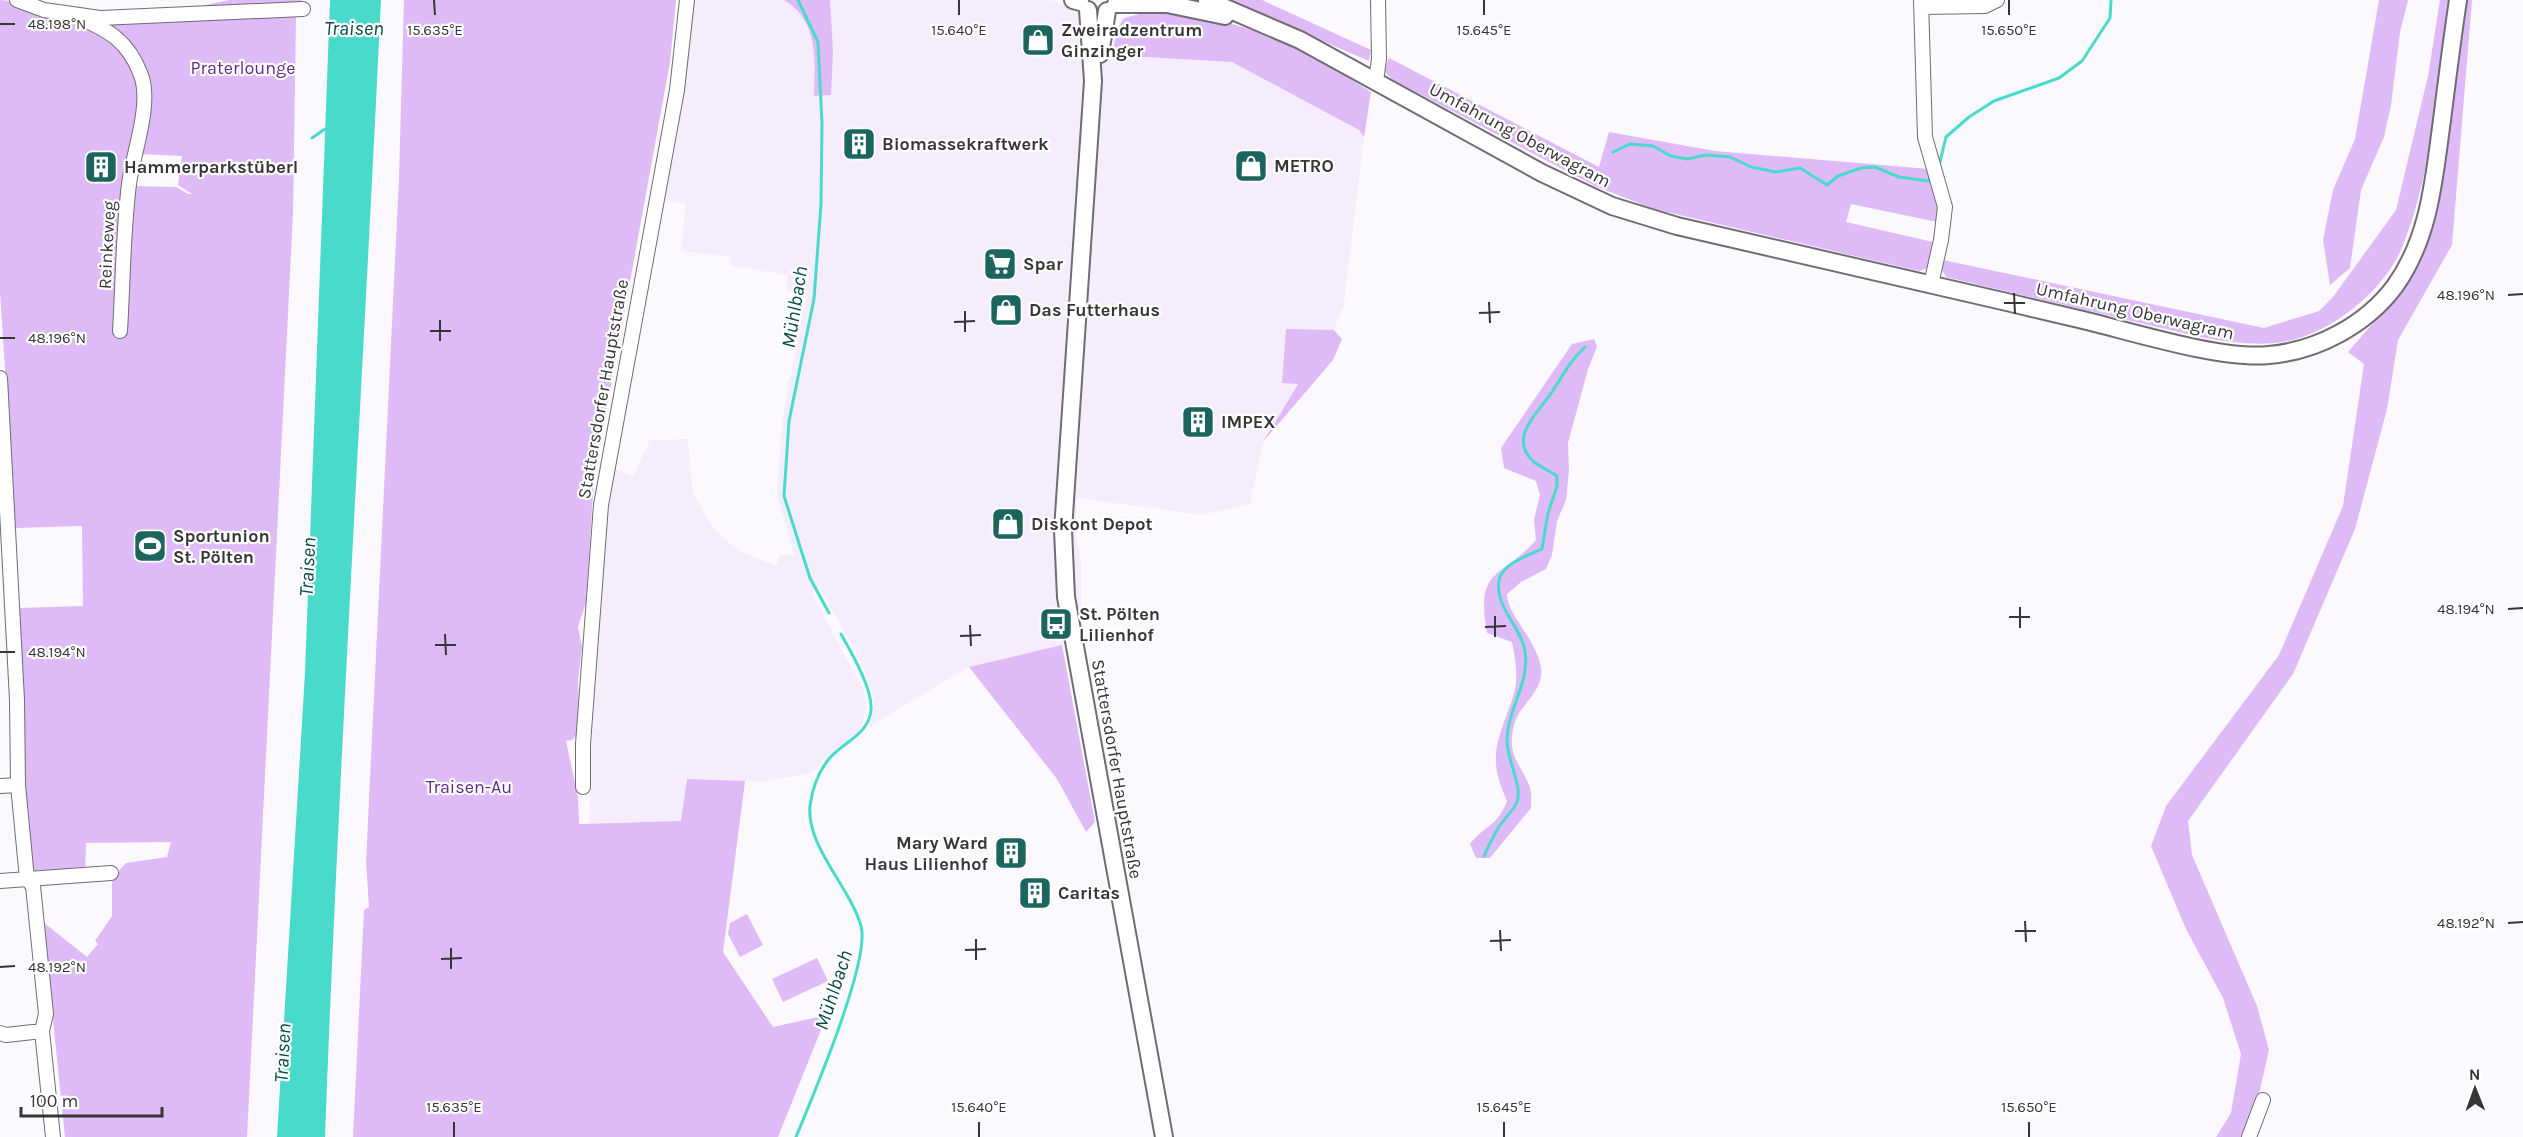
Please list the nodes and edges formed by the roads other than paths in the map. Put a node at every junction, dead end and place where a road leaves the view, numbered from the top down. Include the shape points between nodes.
1 (17, 0) edge
2 (687, 0) edge
3 (1207, 0) edge
4 (1378, 0) edge
5 (1997, 0) edge
6 (2458, 0) edge
7 (1080, 3) edge
8 (1922, 4) edge
9 (1114, 5) edge
10 (303, 9) dead end
11 (1229, 12) junction
12 (76, 16) junction
13 (1093, 81) junction
14 (1376, 81) junction
15 (1931, 284) junction
16 (120, 331) dead end
17 (0, 378) edge
18 (6, 629) edge
19 (18, 785) junction
20 (0, 786) edge
21 (584, 787) dead end
22 (111, 873) dead end
23 (27, 879) junction
24 (0, 881) edge
25 (42, 1031) junction
26 (0, 1033) edge
27 (2263, 1100) dead end
28 (53, 1137) edge
29 (1164, 1137) edge
30 (2249, 1137) edge

1 - 12 street
2 - 21 street, Stattersdorfer Hauptstraße via 677,90 601,505 583,744
3 - 11 main road
4 - 14 street
5 - 8 street via 1985,6
6 - 15 main road, Umfahrung Oberwagram via 2433,186 2422,234 2411,261 2393,288 2361,319 2330,339 2288,353 2233,354
7 - 9 main road
7 - 13 main road, Stattersdorfer Hauptstraße
8 - 15 street via 1924,121 1944,197 1945,218
9 - 11 main road via 1167,4
9 - 13 main road, Stattersdorfer Hauptstraße
10 - 12 street
11 - 14 main road, Umfahrung Oberwagram via 1300,40
12 - 16 street, Reinkeweg via 109,30 124,44 142,78 141,126 129,183
13 - 29 main road, Stattersdorfer Hauptstraße via 1063,530 1066,597
14 - 15 main road, Umfahrung Oberwagram via 1612,206 1677,226
17 - 18 street
18 - 19 street via 17,700
19 - 20 street
19 - 23 street
22 - 23 street
23 - 24 street
23 - 25 street via 33,886 46,1014
25 - 26 street
25 - 28 street
27 - 30 street

